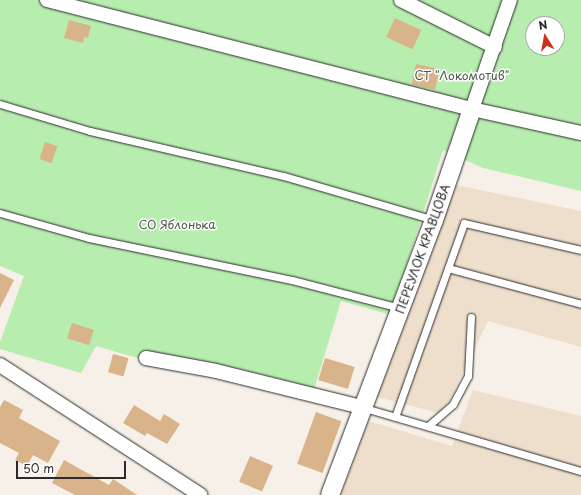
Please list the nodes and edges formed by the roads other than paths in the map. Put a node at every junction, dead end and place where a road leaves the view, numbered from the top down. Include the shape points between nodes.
1 (47, 0) edge
2 (401, 0) edge
3 (510, 0) edge
4 (495, 47) junction
5 (0, 104) edge
6 (472, 109) junction
7 (581, 133) edge
8 (0, 213) edge
9 (434, 220) junction
10 (581, 250) edge
11 (448, 268) junction
12 (581, 304) edge
13 (401, 308) junction
14 (471, 316) dead end
15 (146, 358) dead end
16 (0, 365) edge
17 (365, 408) junction
18 (395, 417) junction
19 (428, 426) junction
20 (581, 471) edge
21 (200, 495) edge
22 (330, 495) edge

1 - 6 street
2 - 4 street
3 - 4 street, ПЕРЕУЛОК КРАВЦОВА
4 - 6 street, ПЕРЕУЛОК КРАВЦОВА
5 - 9 lane via 90,131 284,176
6 - 7 street
6 - 9 street, ПЕРЕУЛОК КРАВЦОВА
8 - 13 lane via 89,238 292,280
9 - 13 street, ПЕРЕУЛОК КРАВЦОВА
10 - 11 lane via 464,223
11 - 12 lane
11 - 18 lane
13 - 17 street, ПЕРЕУЛОК КРАВЦОВА
14 - 19 lane via 468,376 453,404
15 - 17 street via 223,372
16 - 21 street
17 - 18 lane
17 - 22 street, ПЕРЕУЛОК КРАВЦОВА
18 - 19 lane
19 - 20 lane

